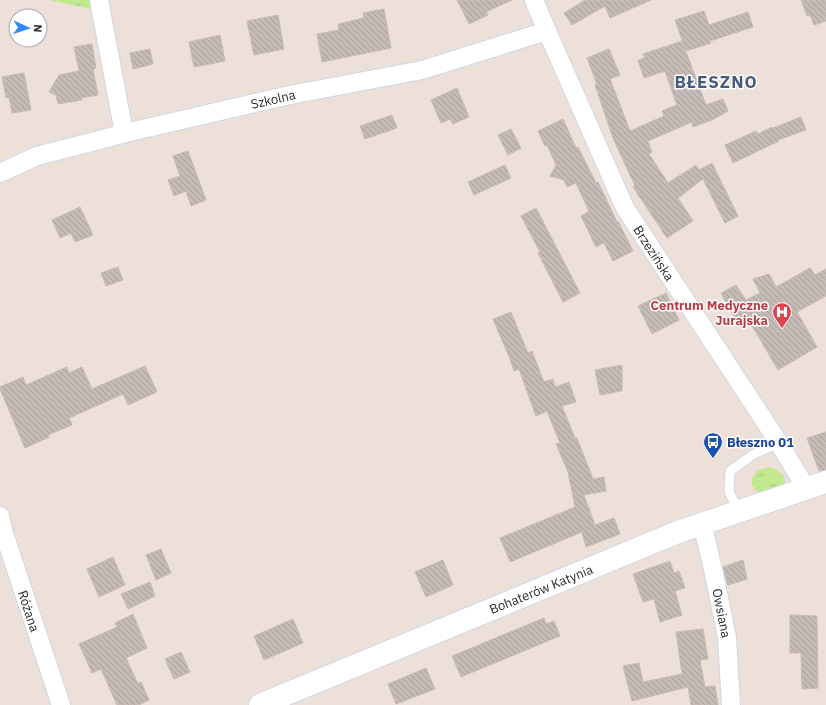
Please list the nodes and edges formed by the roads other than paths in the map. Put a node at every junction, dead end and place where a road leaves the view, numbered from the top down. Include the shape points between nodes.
1 (99, 0) edge
2 (534, 0) edge
3 (546, 31) junction
4 (124, 133) junction
5 (0, 173) edge
6 (779, 443) junction
7 (816, 485) edge
8 (739, 511) junction
9 (0, 516) edge
10 (702, 523) junction
11 (61, 705) edge
12 (260, 705) edge
13 (731, 705) edge

1 - 4 street
2 - 3 street, Brzezińska
3 - 4 street, Szkolna via 422,70 290,95
3 - 6 street, Brzezińska via 625,208
4 - 5 street, Szkolna via 37,156
6 - 7 street, Brzezińska
6 - 8 lane via 754,454 730,471 729,492
7 - 8 street, Bohaterów Katynia
8 - 10 street, Bohaterów Katynia
9 - 11 street, Różana
10 - 12 street, Bohaterów Katynia
10 - 13 street, Owsiana via 727,637

